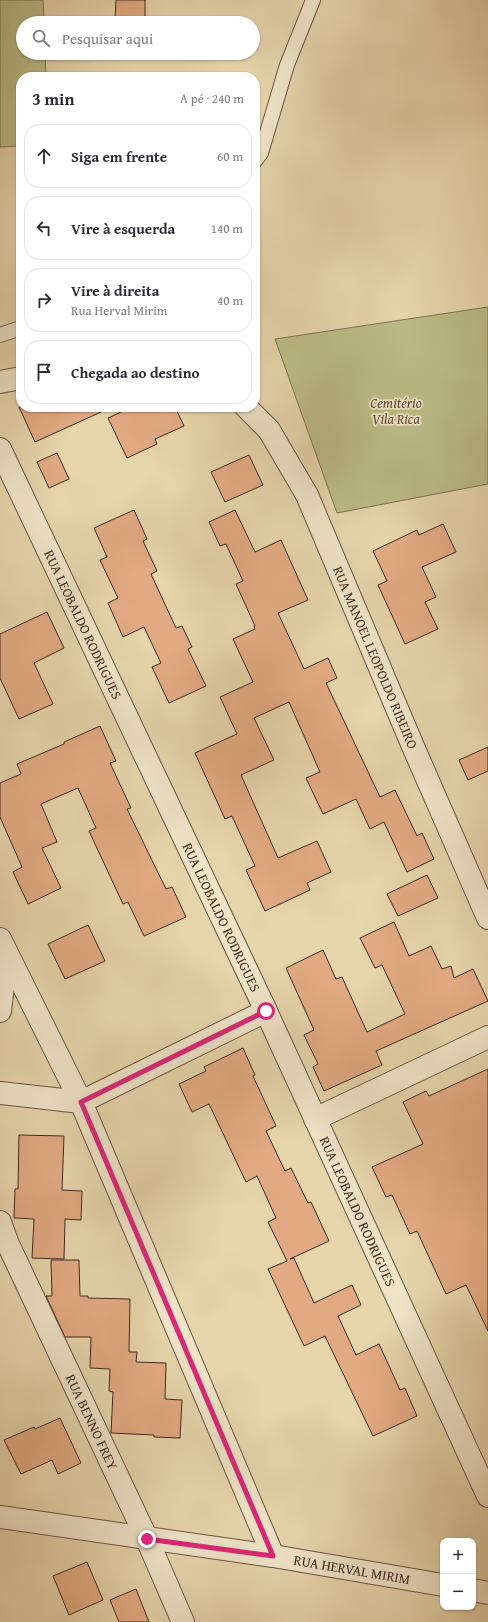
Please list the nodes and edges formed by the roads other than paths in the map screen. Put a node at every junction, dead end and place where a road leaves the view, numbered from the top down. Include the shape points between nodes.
1 (313, 0) edge
2 (260, 154) edge
3 (16, 330) edge
4 (0, 335) edge
5 (16, 379) edge
6 (0, 382) edge
7 (251, 412) edge
8 (0, 449) edge
9 (488, 918) edge
10 (3, 947) edge
11 (0, 1011) edge
12 (266, 1011) junction
13 (488, 1037) edge
14 (0, 1093) edge
15 (81, 1102) junction
16 (315, 1119) junction
17 (0, 1222) edge
18 (488, 1496) edge
19 (0, 1517) edge
20 (147, 1539) junction
21 (273, 1556) junction
22 (440, 1584) edge
23 (476, 1591) edge
24 (488, 1593) edge
25 (183, 1622) edge

1 - 2 lane via 287,65
3 - 4 lane
5 - 6 street
7 - 9 street, RUA MANOEL LEOPOLDO RIBEIRO via 269,430 307,495
8 - 12 street, RUA LEOBALDO RODRIGUES
10 - 11 street
10 - 15 street
12 - 15 street
12 - 16 street, RUA LEOBALDO RODRIGUES
13 - 16 street
14 - 15 street
15 - 21 street
16 - 18 street, RUA LEOBALDO RODRIGUES
17 - 20 street, RUA BENNO FREY
19 - 20 street, RUA HERVAL MIRIM
20 - 21 street, RUA HERVAL MIRIM
20 - 25 street, RUA BENNO FREY
21 - 22 street, RUA HERVAL MIRIM
23 - 24 street

